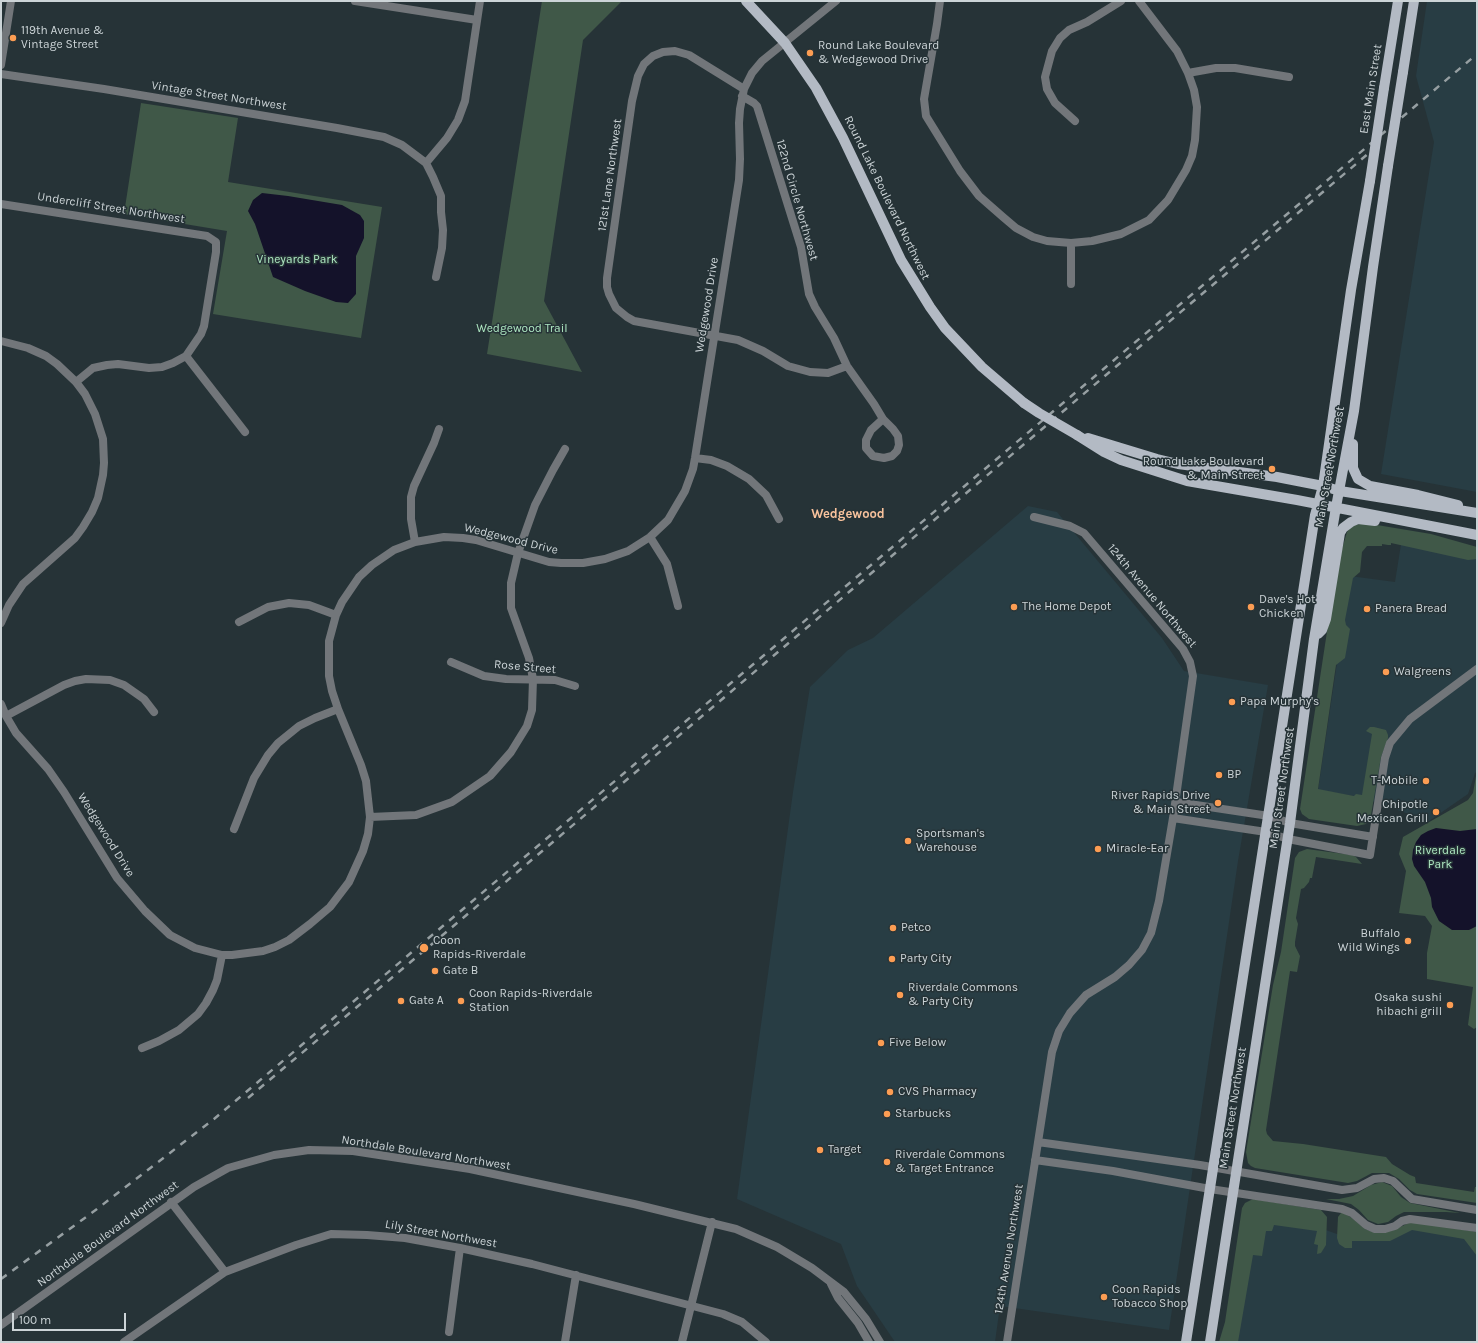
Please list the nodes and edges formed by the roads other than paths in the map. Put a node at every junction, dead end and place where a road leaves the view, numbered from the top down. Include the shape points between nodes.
1 (11, 1) edge
2 (355, 1) edge
3 (480, 1) edge
4 (746, 1) edge
5 (836, 1) edge
6 (940, 1) edge
7 (1121, 1) edge
8 (1139, 1) edge
9 (1398, 1) edge
10 (1414, 1) edge
11 (477, 20) junction
12 (785, 43) junction
13 (653, 56) joint
14 (1, 65) edge
15 (1188, 73) junction
16 (1, 74) edge
17 (1289, 77) dead end
18 (743, 93) junction
19 (1075, 121) dead end
20 (426, 163) junction
21 (1370, 181) joint
22 (1, 204) edge
23 (1071, 243) junction
24 (436, 277) dead end
25 (1071, 284) dead end
26 (714, 335) junction
27 (1, 342) edge
28 (186, 356) junction
29 (847, 366) junction
30 (76, 382) junction
31 (883, 419) junction
32 (439, 429) dead end
33 (1350, 431) junction
34 (245, 432) dead end
35 (1077, 435) junction
36 (565, 449) dead end
37 (695, 458) junction
38 (1323, 486) junction
39 (1340, 491) junction
40 (1317, 504) junction
41 (1336, 508) junction
42 (1475, 513) edge
43 (1034, 517) dead end
44 (779, 520) dead end
45 (1410, 522) junction
46 (1477, 535) edge
47 (650, 537) junction
48 (415, 542) junction
49 (518, 553) junction
50 (678, 606) dead end
51 (336, 615) junction
52 (239, 622) dead end
53 (1, 623) edge
54 (1314, 639) junction
55 (451, 662) dead end
56 (1477, 669) edge
57 (533, 679) junction
58 (575, 686) dead end
59 (1, 704) edge
60 (338, 709) junction
61 (154, 712) dead end
62 (6, 716) junction
63 (1176, 802) junction
64 (1269, 816) junction
65 (370, 817) junction
66 (1173, 818) junction
67 (1290, 823) junction
68 (234, 829) dead end
69 (1266, 832) junction
70 (1373, 836) junction
71 (1288, 839) junction
72 (222, 955) junction
73 (142, 1048) dead end
74 (1038, 1142) junction
75 (1035, 1160) junction
76 (1213, 1168) junction
77 (1236, 1172) junction
78 (1210, 1189) junction
79 (1233, 1192) junction
80 (171, 1202) junction
81 (1477, 1210) edge
82 (712, 1222) junction
83 (1477, 1228) edge
84 (460, 1248) junction
85 (225, 1272) junction
86 (576, 1274) junction
87 (831, 1283) junction
88 (690, 1304) junction
89 (1, 1325) edge
90 (449, 1332) dead end
91 (124, 1342) edge
92 (565, 1342) edge
93 (682, 1342) edge
94 (766, 1342) edge
95 (869, 1342) edge
96 (880, 1342) edge
97 (1008, 1342) edge
98 (1186, 1342) edge
99 (1210, 1342) edge

1 - 14 street
2 - 11 street
3 - 11 street
4 - 12 main road, Round Lake Boulevard Northwest
5 - 12 street, Wedgewood Drive
6 - 23 street via 924,100 926,116 960,171 979,196 1016,228 1033,237
7 - 19 street via 1069,30 1052,51 1045,77 1047,89 1055,104
8 - 15 street via 1178,51
9 - 21 main road, East Main Street, bridge
10 - 33 main road, Main Street Northwest, bridge
11 - 20 street via 465,101 458,120 447,138
12 - 18 street, Wedgewood Drive via 752,73
12 - 35 main road, Round Lake Boulevard Northwest, bridge via 826,104 901,260 917,289 945,328 982,367 1024,403
13 - 18 street, 122nd Circle Northwest via 675,51 689,56
13 - 26 street, 121st Lane Northwest via 644,64 638,76 632,101 607,287 613,302 622,313 634,321
15 - 17 street via 1216,68 1235,68
15 - 23 street via 1197,107 1195,140 1186,170 1168,200 1149,220 1121,234
16 - 20 street, Vintage Street Northwest via 384,137 402,145
18 - 26 street, Wedgewood Drive via 739,123 739,180
18 - 29 street, 122nd Circle Northwest via 757,106 801,247 809,294
20 - 24 street via 441,196 443,230
21 - 38 main road, Main Street Northwest via 1351,290
22 - 28 street, Undercliff Street Northwest via 207,236 216,242 204,326
23 - 25 street
26 - 29 street via 738,340 788,366 810,372 828,373
26 - 37 street, Wedgewood Drive
27 - 30 street via 28,348 46,356
28 - 30 street via 167,365 149,368 107,364 93,368
28 - 34 street
29 - 31 street, 122nd Circle Northwest
30 - 53 street via 93,408 102,439 104,469 98,498 75,538 31,576 16,593
31 - 31 street, 122nd Circle Northwest via 898,436 899,445 892,456 884,458 873,456 866,448 866,440 871,430
32 - 48 street via 411,497
33 - 39 main road, Main Street Northwest
33 - 42 main road via 1353,441 1353,468 1358,479 1370,486 1455,503
35 - 38 main road, Round Lake Boulevard Northwest via 1164,461
35 - 40 main road, Round Lake Boulevard Northwest via 1121,460 1180,479
36 - 49 street via 535,505
37 - 44 street via 727,466 749,479 766,495
37 - 47 street, Wedgewood Drive via 690,481 681,501 668,520
38 - 39 main road, Round Lake Boulevard Northwest
38 - 40 main road, Main Street Northwest
39 - 41 main road, Main Street Northwest
39 - 42 main road, Round Lake Boulevard Northwest
40 - 41 main road, Round Lake Boulevard Northwest
40 - 64 main road, Main Street Northwest
41 - 45 main road, Round Lake Boulevard Northwest
41 - 54 main road, Main Street Northwest
43 - 63 street, 124th Avenue Northwest via 1070,526 1084,533 1188,656 1193,683
45 - 46 main road, Round Lake Boulevard Northwest
45 - 54 main road via 1397,524 1358,519 1343,528 1340,533 1326,619 1322,630
47 - 49 street, Wedgewood Drive via 628,551 594,562 561,563
47 - 50 street via 667,564
48 - 49 street, Wedgewood Drive via 444,537 464,538
48 - 51 street, Wedgewood Drive via 394,550 367,570 352,586
49 - 57 street via 511,583 511,608 529,658
51 - 52 street via 309,605 289,603 268,607
51 - 60 street, Wedgewood Drive via 329,641 328,661 332,691
54 - 67 main road, Main Street Northwest
55 - 57 street, Rose Street via 484,676
56 - 70 street via 1410,719 1390,743 1385,758
57 - 58 street, Rose Street via 554,680
57 - 65 street via 532,710 527,726 511,752 490,776 452,802 416,816
59 - 62 street, Wedgewood Drive
60 - 65 street, Wedgewood Drive via 366,781
60 - 68 street via 299,726 278,743 254,778
61 - 62 street via 144,700 124,685 110,680 86,679 64,685
62 - 72 street, Wedgewood Drive via 16,733 60,785 105,860 130,894 170,935 195,948
63 - 64 street
63 - 66 street, 124th Avenue Northwest
64 - 67 street
64 - 69 main road, Main Street Northwest
65 - 72 street, Wedgewood Drive via 364,851 349,882 330,907 300,933 275,947 247,954
66 - 69 street
66 - 74 street via 1151,933 1142,950 1129,965 1086,994 1059,1031 1052,1052
67 - 70 street
67 - 71 main road, Main Street Northwest
69 - 71 street
69 - 76 main road, Main Street Northwest
70 - 71 street via 1370,855
71 - 77 main road, Main Street Northwest
72 - 73 street via 213,990 198,1014 174,1034
74 - 75 street, 124th Avenue Northwest
74 - 76 street
75 - 78 street
75 - 97 street, 124th Avenue Northwest
76 - 77 street
76 - 78 main road, Main Street Northwest
77 - 79 main road, Main Street Northwest
77 - 81 street via 1342,1190 1357,1188 1374,1179 1384,1178 1393,1181 1412,1199
78 - 79 street
78 - 98 main road, Main Street Northwest
79 - 83 street via 1348,1210 1375,1229 1385,1229 1410,1219
79 - 99 main road, Main Street Northwest
80 - 82 street, Northdale Boulevard Northwest via 228,1168 274,1155 309,1150 353,1151 470,1169
80 - 85 street
80 - 89 street, Northdale Boulevard Northwest
82 - 87 street, Northdale Boulevard Northwest via 777,1246
82 - 88 street
84 - 85 street, Lily Street Northwest via 405,1238 331,1234
84 - 86 street, Lily Street Northwest
84 - 90 street
85 - 91 street, Lily Street Northwest
86 - 88 street, Lily Street Northwest
86 - 92 street
87 - 95 street via 838,1298
87 - 96 street, Northdale Boulevard Northwest via 853,1302
88 - 93 street
88 - 94 street, Lily Street Northwest via 742,1322

